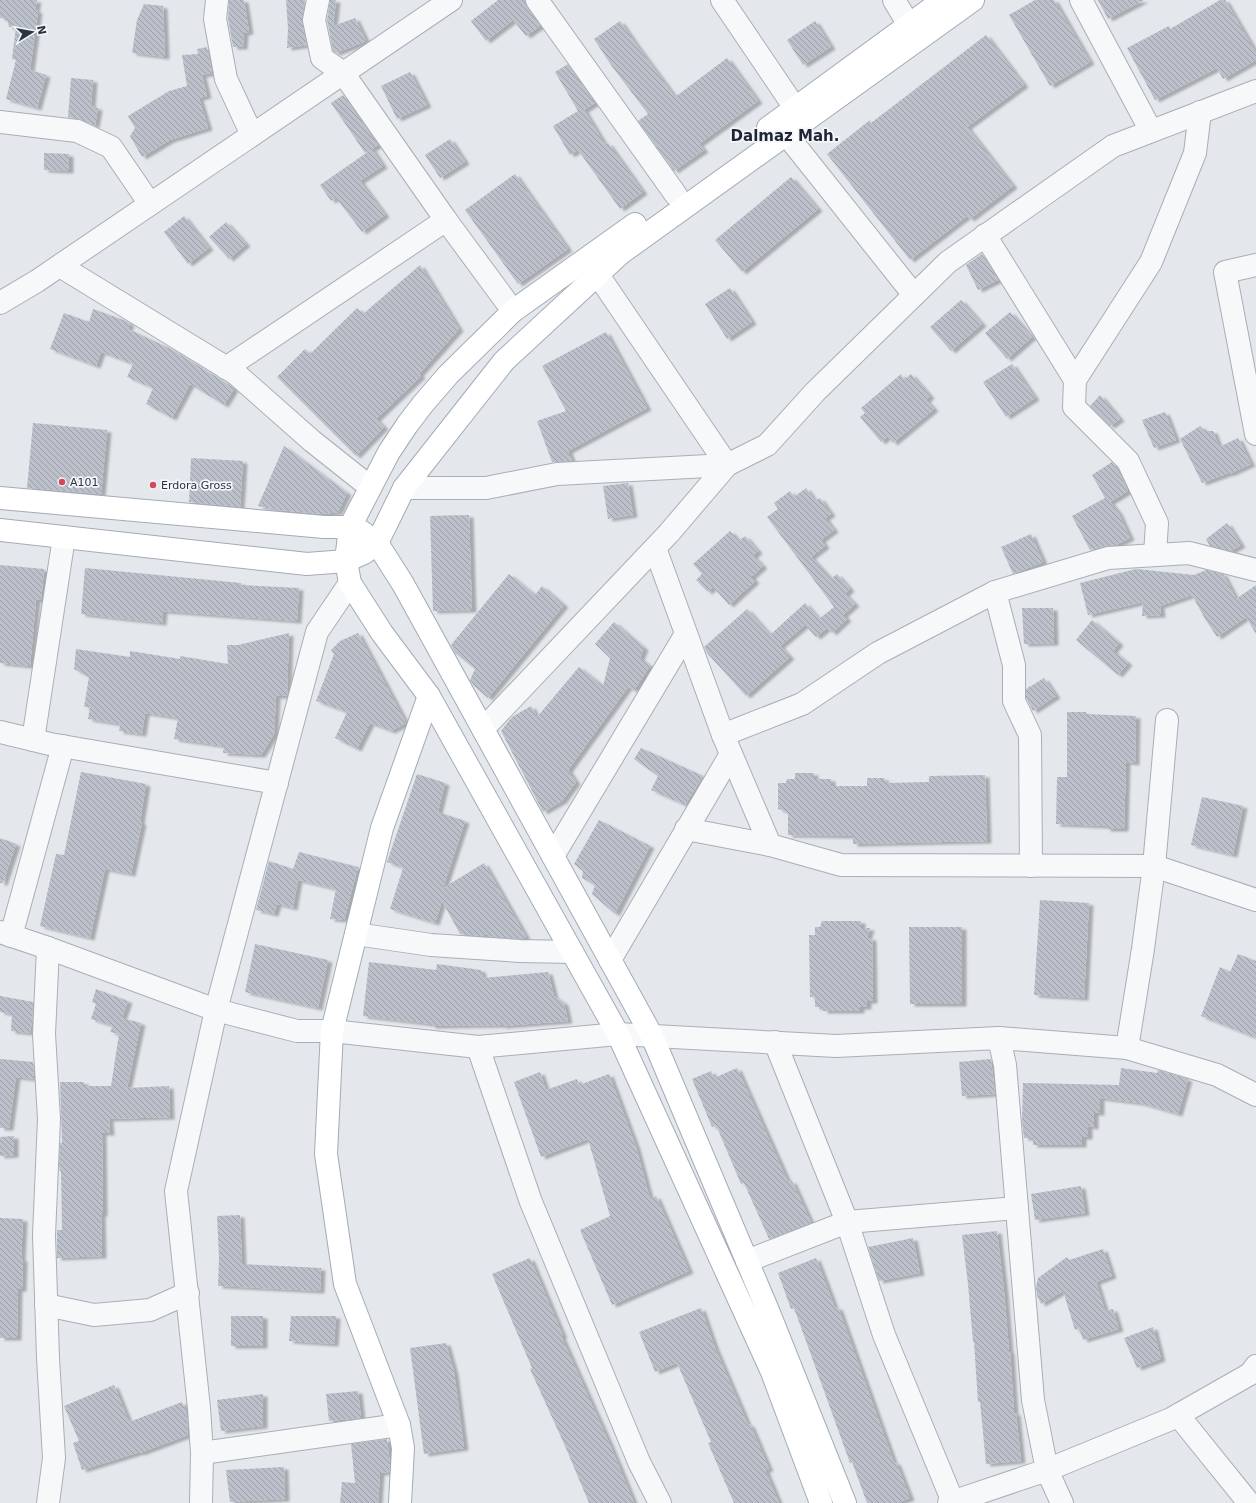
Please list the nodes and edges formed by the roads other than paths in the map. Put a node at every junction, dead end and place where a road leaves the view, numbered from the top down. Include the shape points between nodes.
1 (217, 0) edge
2 (318, 0) edge
3 (451, 0) edge
4 (537, 0) edge
5 (722, 0) edge
6 (894, 0) edge
7 (943, 0) edge
8 (973, 0) edge
9 (1081, 0) edge
10 (909, 25) junction
11 (343, 73) junction
12 (1256, 91) edge
13 (795, 108) junction
14 (1200, 112) junction
15 (0, 122) edge
16 (1152, 131) junction
17 (786, 134) junction
18 (252, 135) junction
19 (676, 195) junction
20 (150, 204) junction
21 (446, 220) junction
22 (986, 236) junction
23 (1256, 265) edge
24 (60, 266) junction
25 (598, 275) junction
26 (0, 285) edge
27 (25, 289) junction
28 (914, 295) junction
29 (0, 303) edge
30 (513, 310) junction
31 (226, 368) junction
32 (1075, 380) junction
33 (1256, 434) edge
34 (728, 465) junction
35 (370, 487) junction
36 (404, 488) junction
37 (0, 498) edge
38 (350, 527) junction
39 (0, 530) edge
40 (64, 537) junction
41 (377, 543) junction
42 (655, 548) junction
43 (1155, 555) junction
44 (346, 561) junction
45 (1256, 570) edge
46 (350, 583) junction
47 (996, 592) junction
48 (686, 634) junction
49 (429, 696) junction
50 (1167, 720) dead end
51 (483, 729) junction
52 (0, 732) edge
53 (33, 740) junction
54 (727, 744) junction
55 (63, 746) junction
56 (277, 783) junction
57 (686, 829) junction
58 (770, 845) junction
59 (553, 856) junction
60 (1031, 866) junction
61 (1154, 866) junction
62 (1256, 900) edge
63 (6, 934) edge
64 (356, 934) junction
65 (48, 948) junction
66 (572, 952) junction
67 (610, 960) junction
68 (216, 1010) junction
69 (332, 1031) junction
70 (618, 1034) junction
71 (652, 1036) junction
72 (999, 1038) junction
73 (775, 1042) junction
74 (478, 1047) junction
75 (1128, 1048) junction
76 (1256, 1095) edge
77 (1017, 1208) junction
78 (847, 1222) junction
79 (747, 1261) junction
80 (188, 1293) junction
81 (46, 1306) junction
82 (1256, 1366) edge
83 (1178, 1415) junction
84 (400, 1425) junction
85 (202, 1453) junction
86 (1047, 1470) junction
87 (951, 1502) edge
88 (48, 1503) edge
89 (201, 1503) edge
90 (400, 1503) edge
91 (660, 1503) edge
92 (821, 1503) edge
93 (845, 1503) edge
94 (1062, 1503) edge
95 (1249, 1503) edge

1 - 18 street via 215,19 226,79
2 - 11 street via 314,20 322,58
3 - 11 street
4 - 19 street
5 - 13 street
6 - 10 street
7 - 10 main road
8 - 17 main road
9 - 16 street
10 - 13 main road
11 - 18 street
11 - 21 street
12 - 14 street
13 - 19 main road
14 - 16 street
14 - 32 street via 1195,153 1151,262
15 - 20 street via 78,131 111,147
16 - 22 street via 1113,146
17 - 25 main road via 621,253
17 - 28 street
18 - 20 street
19 - 30 main road
20 - 24 street
21 - 30 street
21 - 31 street
22 - 28 street via 948,262
22 - 32 street
23 - 33 street via 1225,272
24 - 27 street
24 - 31 street
25 - 34 street
25 - 36 main road via 504,361
26 - 27 street
27 - 29 street
28 - 34 street via 815,392 767,445
30 - 35 main road via 423,404 389,452
31 - 35 street
32 - 43 street via 1074,407 1128,461 1157,523
34 - 36 street via 557,474 486,488
34 - 42 street
35 - 38 main road
36 - 41 main road
37 - 38 main road via 324,527
38 - 41 main road via 360,530
38 - 44 main road
39 - 40 main road
40 - 44 main road via 307,564
40 - 53 street
41 - 44 main road via 364,553
41 - 51 main road via 403,584
42 - 48 street
42 - 51 street
43 - 45 street via 1189,553
43 - 47 street via 1108,558
44 - 46 main road
46 - 49 main road via 382,633
46 - 56 street via 317,632
47 - 54 street via 878,653 802,704
47 - 60 street via 1014,665 1014,701 1030,735
48 - 54 street
48 - 59 street
49 - 64 main road via 382,828
49 - 66 main road
50 - 61 street
51 - 59 main road
52 - 53 street
53 - 55 street
54 - 57 street
54 - 58 street
55 - 56 street
55 - 63 street
56 - 68 street
57 - 58 street
57 - 67 street
58 - 60 street via 841,866
59 - 67 main road
60 - 61 street
61 - 62 street
61 - 75 street
63 - 65 street
64 - 66 street via 431,945
64 - 69 main road
65 - 68 street
65 - 81 street via 44,1034 49,1119 44,1235
66 - 70 main road
67 - 71 main road
68 - 69 street via 297,1031
68 - 80 street via 176,1191
69 - 74 street
69 - 84 main road via 326,1154 345,1284
70 - 71 street
70 - 74 street
70 - 92 main road via 772,1372
71 - 73 street
71 - 79 main road
72 - 73 street via 836,1046
72 - 75 street
72 - 77 street via 1006,1065
73 - 78 street
74 - 91 street via 531,1202 639,1462
75 - 76 street via 1217,1076
77 - 78 street
77 - 86 street via 1033,1400
78 - 79 street
78 - 87 street via 884,1335
79 - 93 main road
80 - 81 street via 150,1310 94,1315
80 - 85 street
81 - 88 street via 54,1458
82 - 83 street via 1250,1374
83 - 86 street
83 - 95 street
84 - 85 street
84 - 90 main road via 403,1448
85 - 89 street
86 - 87 street
86 - 94 street

